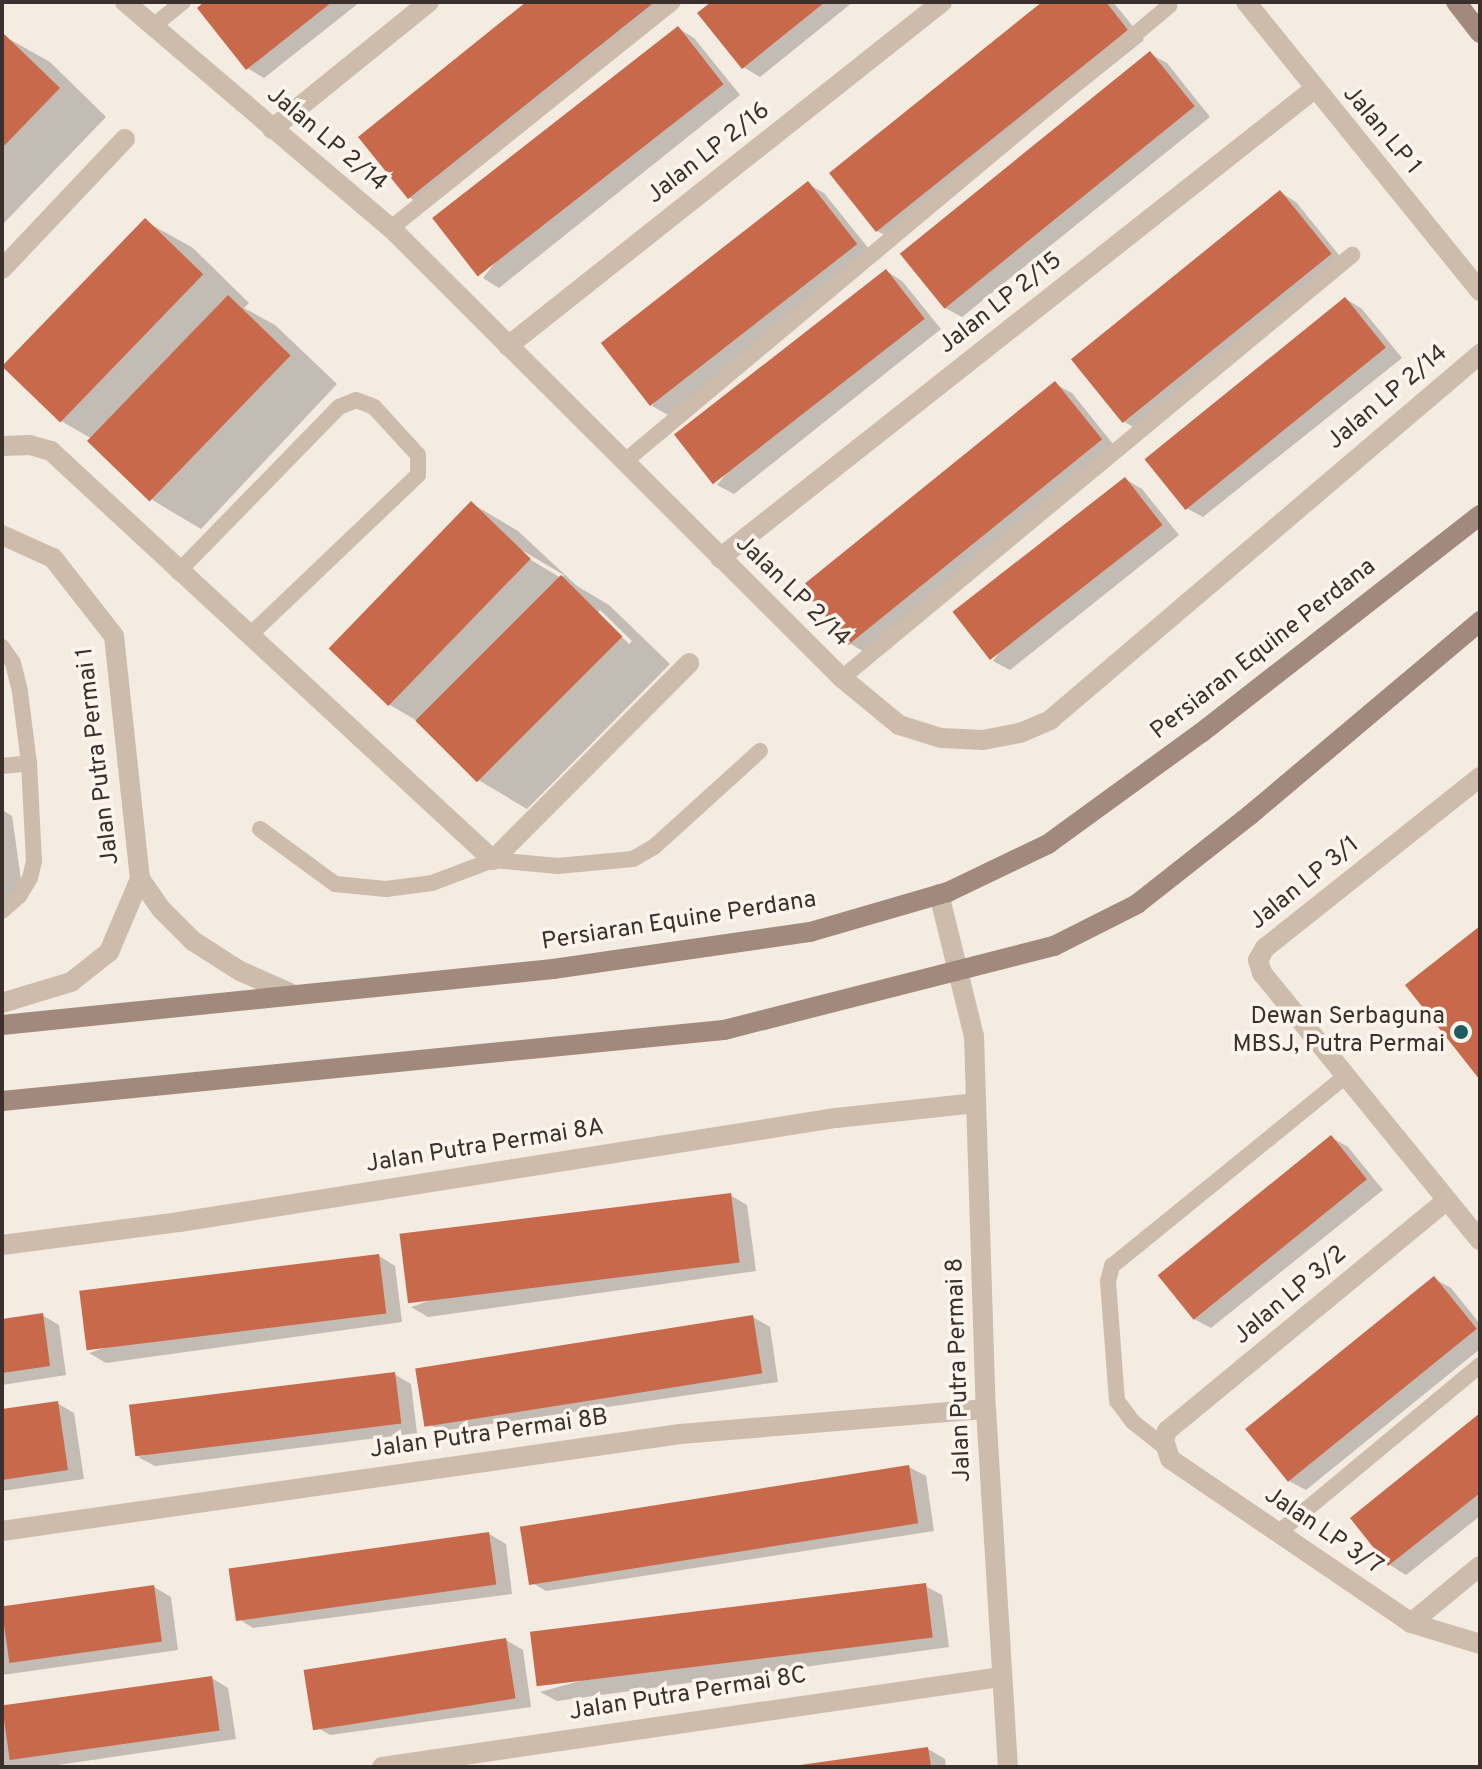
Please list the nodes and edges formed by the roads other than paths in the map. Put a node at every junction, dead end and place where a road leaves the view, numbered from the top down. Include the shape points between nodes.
1 (125, 2) edge
2 (183, 2) edge
3 (429, 2) edge
4 (673, 2) edge
5 (942, 2) edge
6 (1246, 2) edge
7 (1456, 2) edge
8 (1169, 6) dead end
9 (152, 27) junction
10 (1480, 33) edge
11 (1313, 90) junction
12 (272, 129) junction
13 (125, 139) dead end
14 (391, 228) junction
15 (1352, 255) dead end
16 (2, 269) edge
17 (1480, 291) edge
18 (508, 346) junction
19 (1480, 354) edge
20 (2, 446) edge
21 (624, 462) junction
22 (1480, 515) edge
23 (2, 535) edge
24 (720, 558) junction
25 (178, 572) junction
26 (1480, 621) edge
27 (250, 635) junction
28 (2, 647) edge
29 (689, 663) dead end
30 (842, 678) junction
31 (760, 751) dead end
32 (29, 763) junction
33 (2, 766) edge
34 (1480, 777) edge
35 (260, 829) dead end
36 (493, 860) junction
37 (140, 879) junction
38 (939, 894) junction
39 (2, 911) edge
40 (958, 973) junction
41 (290, 993) junction
42 (2, 1003) edge
43 (2, 1025) edge
44 (1346, 1076) junction
45 (2, 1101) edge
46 (976, 1103) junction
47 (1447, 1200) junction
48 (1480, 1240) edge
49 (2, 1245) edge
50 (1480, 1365) edge
51 (986, 1409) junction
52 (1166, 1440) junction
53 (2, 1531) edge
54 (1278, 1533) junction
55 (1480, 1566) edge
56 (1411, 1623) junction
57 (1480, 1644) edge
58 (1001, 1677) junction
59 (382, 1767) edge
60 (1008, 1767) edge

1 - 9 street, Jalan LP 2/14
2 - 9 lane
3 - 12 street
4 - 14 lane
5 - 18 street, Jalan LP 2/16
6 - 11 street, Jalan LP 1
7 - 10 street
8 - 21 lane
9 - 12 street, Jalan LP 2/14
11 - 17 street, Jalan LP 1
11 - 24 street, Jalan LP 2/15
12 - 14 street, Jalan LP 2/14
13 - 16 street
14 - 18 street, Jalan LP 2/14
15 - 30 lane
18 - 21 street, Jalan LP 2/14
19 - 30 street, Jalan LP 2/14 via 1050,720 983,740 941,738 899,725
20 - 25 street via 51,451
21 - 24 street, Jalan LP 2/14
22 - 38 street, Persiaran Equine Perdana via 1201,733 1048,844
23 - 37 street, Jalan Putra Permai 1 via 53,558 114,636
24 - 30 street, Jalan LP 2/14
25 - 27 street
25 - 27 lane via 339,407 356,400 374,407 418,455 418,475
26 - 40 street via 1137,904 1054,946
27 - 36 street
28 - 32 lane via 13,663
29 - 36 street
31 - 36 lane via 654,847 633,859 558,866
32 - 33 lane
32 - 39 lane via 34,861 19,896
34 - 44 street, Jalan LP 3/1 via 1265,948 1258,960 1262,973
35 - 36 lane via 335,884 386,889 432,883
37 - 41 street, Jalan Putra Permai 1 via 193,941 240,971
37 - 42 street, Jalan Putra Permai 1 via 109,952 71,982
38 - 40 street, Jalan Putra Permai 8
38 - 41 street, Persiaran Equine Perdana via 810,932 553,969
40 - 45 street via 724,1030
40 - 46 street, Jalan Putra Permai 8 via 974,1036
41 - 43 street, Persiaran Equine Perdana
44 - 47 street, Jalan LP 3/1
44 - 52 lane via 1112,1266 1108,1281 1117,1401 1133,1422
46 - 49 street, Jalan Putra Permai 8A via 836,1118
46 - 51 street, Jalan Putra Permai 8
47 - 48 street, Jalan LP 3/1
47 - 52 street, Jalan LP 3/2
50 - 54 lane
51 - 53 street, Jalan Putra Permai 8B via 680,1434
51 - 58 street, Jalan Putra Permai 8
52 - 54 street, Jalan LP 3/7 via 1170,1459
54 - 56 street, Jalan LP 3/7
55 - 56 street
56 - 57 street, Jalan LP 3/7
58 - 59 street, Jalan Putra Permai 8C
58 - 60 street, Jalan Putra Permai 8

